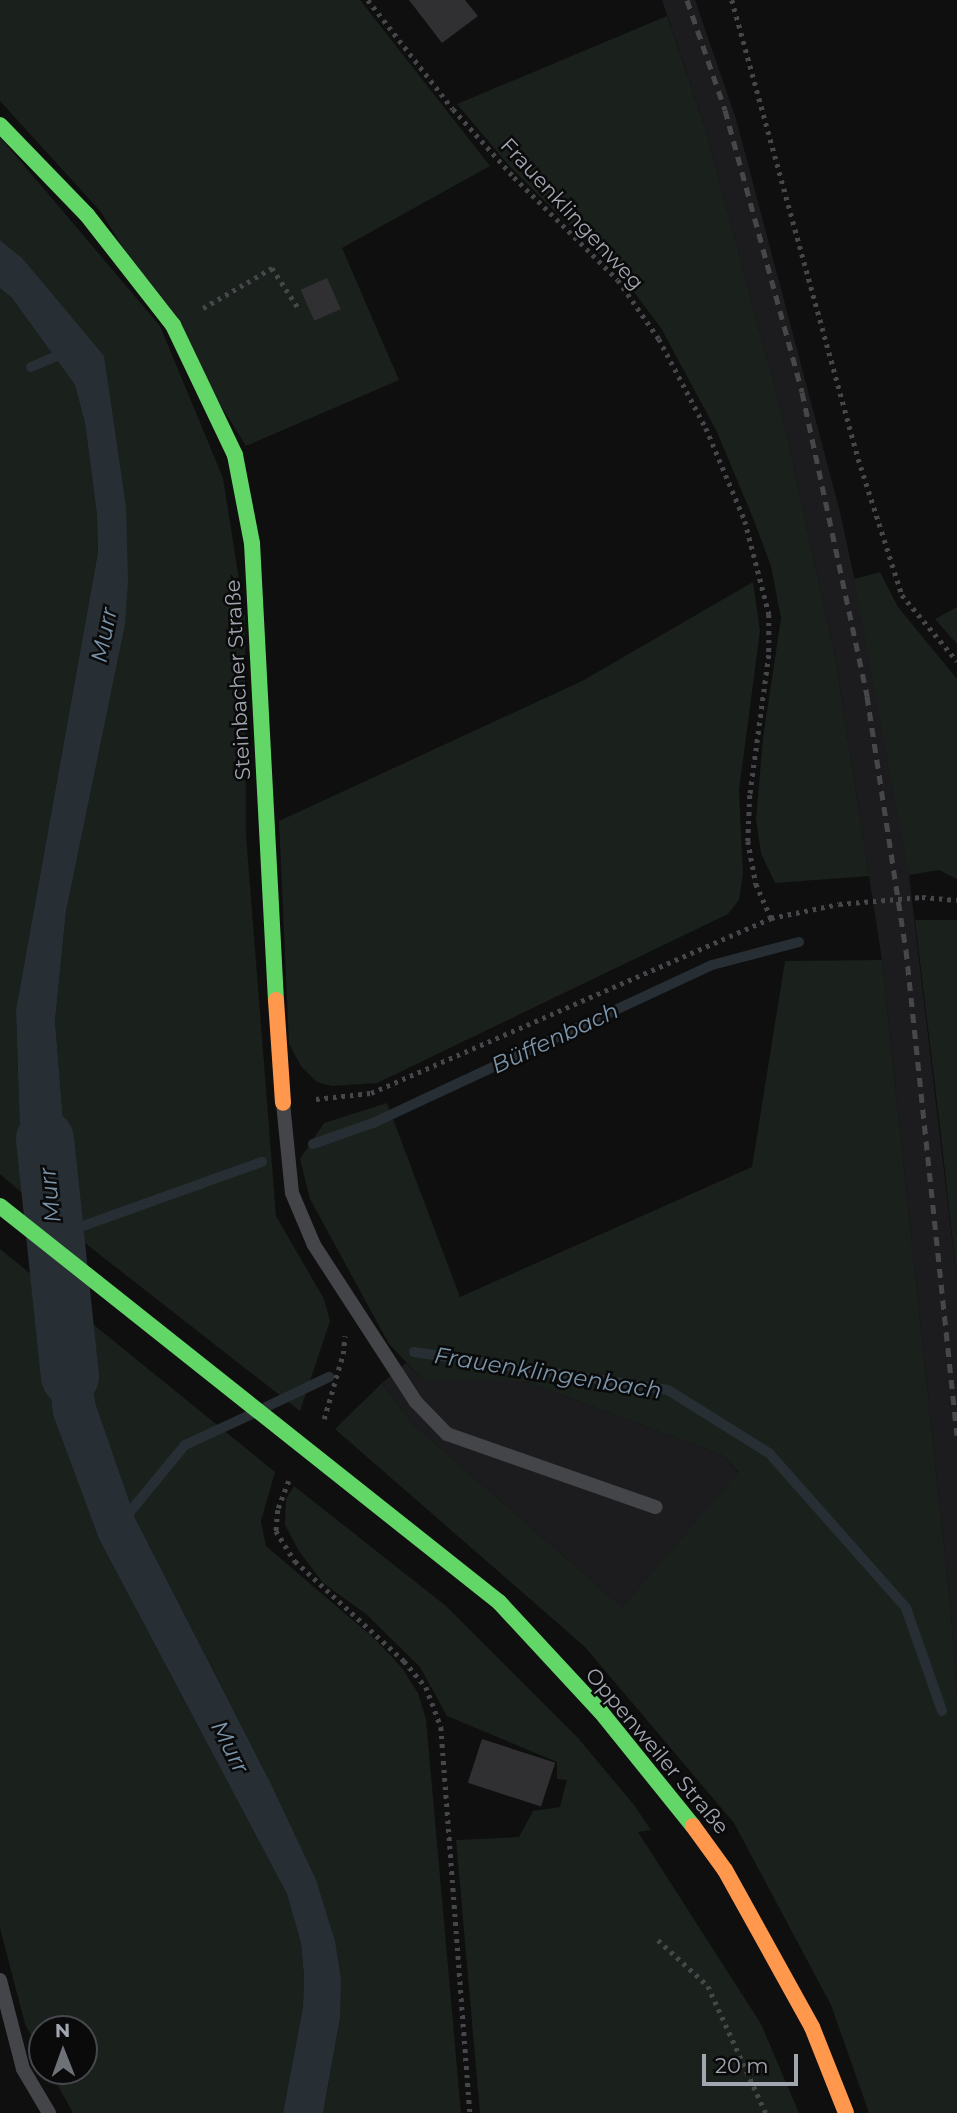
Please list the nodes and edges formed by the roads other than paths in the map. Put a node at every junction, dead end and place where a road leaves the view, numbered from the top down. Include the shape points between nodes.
1 (0, 125) edge
2 (283, 1103) joint
3 (0, 1206) edge
4 (656, 1507) dead end
5 (0, 1980) edge
6 (49, 2113) edge
7 (845, 2113) edge

1 - 2 street, Steinbacher Straße via 88,215 173,325 235,455 252,543
2 - 4 lane, Steinbacher Straße via 292,1192 314,1245 416,1402 447,1434
3 - 7 street, Oppenweiler Straße via 499,1602 601,1712 725,1870 812,2027
5 - 6 lane via 23,2069

